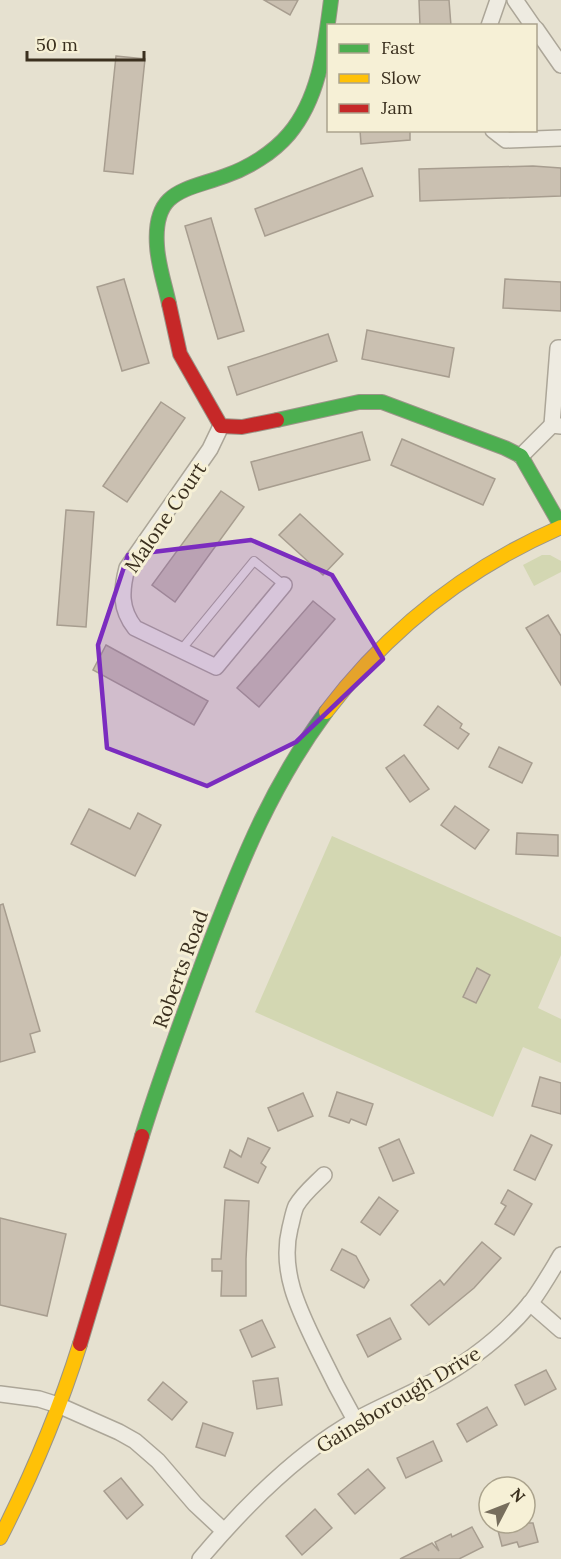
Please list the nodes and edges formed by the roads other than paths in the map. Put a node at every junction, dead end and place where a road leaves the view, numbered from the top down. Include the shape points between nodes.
1 (331, 0) edge
2 (498, 0) edge
3 (515, 0) edge
4 (328, 24) edge
5 (490, 24) edge
6 (532, 24) edge
7 (327, 28) edge
8 (537, 31) edge
9 (561, 65) edge
10 (496, 132) edge
11 (561, 138) edge
12 (561, 348) edge
13 (221, 426) junction
14 (557, 426) edge
15 (521, 456) junction
16 (561, 526) edge
17 (284, 585) joint
18 (181, 650) junction
19 (324, 1175) dead end
20 (561, 1255) edge
21 (530, 1303) junction
22 (561, 1330) edge
23 (0, 1394) edge
24 (58, 1405) junction
25 (355, 1420) junction
26 (224, 1531) junction
27 (0, 1538) edge
28 (200, 1559) edge

1 - 4 main road
2 - 5 street
3 - 6 street
7 - 13 main road via 315,90 289,134 249,166 179,190 160,215 157,248 180,354
8 - 9 street
10 - 11 street via 506,140
12 - 14 street
13 - 15 main road via 242,427 359,402 382,402
13 - 18 street, Malone Court via 210,449 127,568 123,584 122,603 135,628
14 - 15 street
15 - 16 main road
16 - 24 main road, Roberts Road via 480,567 405,624 335,700 278,783 243,857 156,1090 88,1323
17 - 18 street, Malone Court via 216,667
17 - 18 lane via 255,561
19 - 25 street via 294,1210 287,1266 304,1320
20 - 21 street, Gainsborough Drive
21 - 22 street
21 - 25 street, Gainsborough Drive via 492,1341 454,1369
23 - 24 street
24 - 26 street via 119,1432 146,1450
24 - 27 main road, Roberts Road via 37,1462
25 - 26 street, Gainsborough Drive via 285,1471
26 - 28 street, Gainsborough Drive

